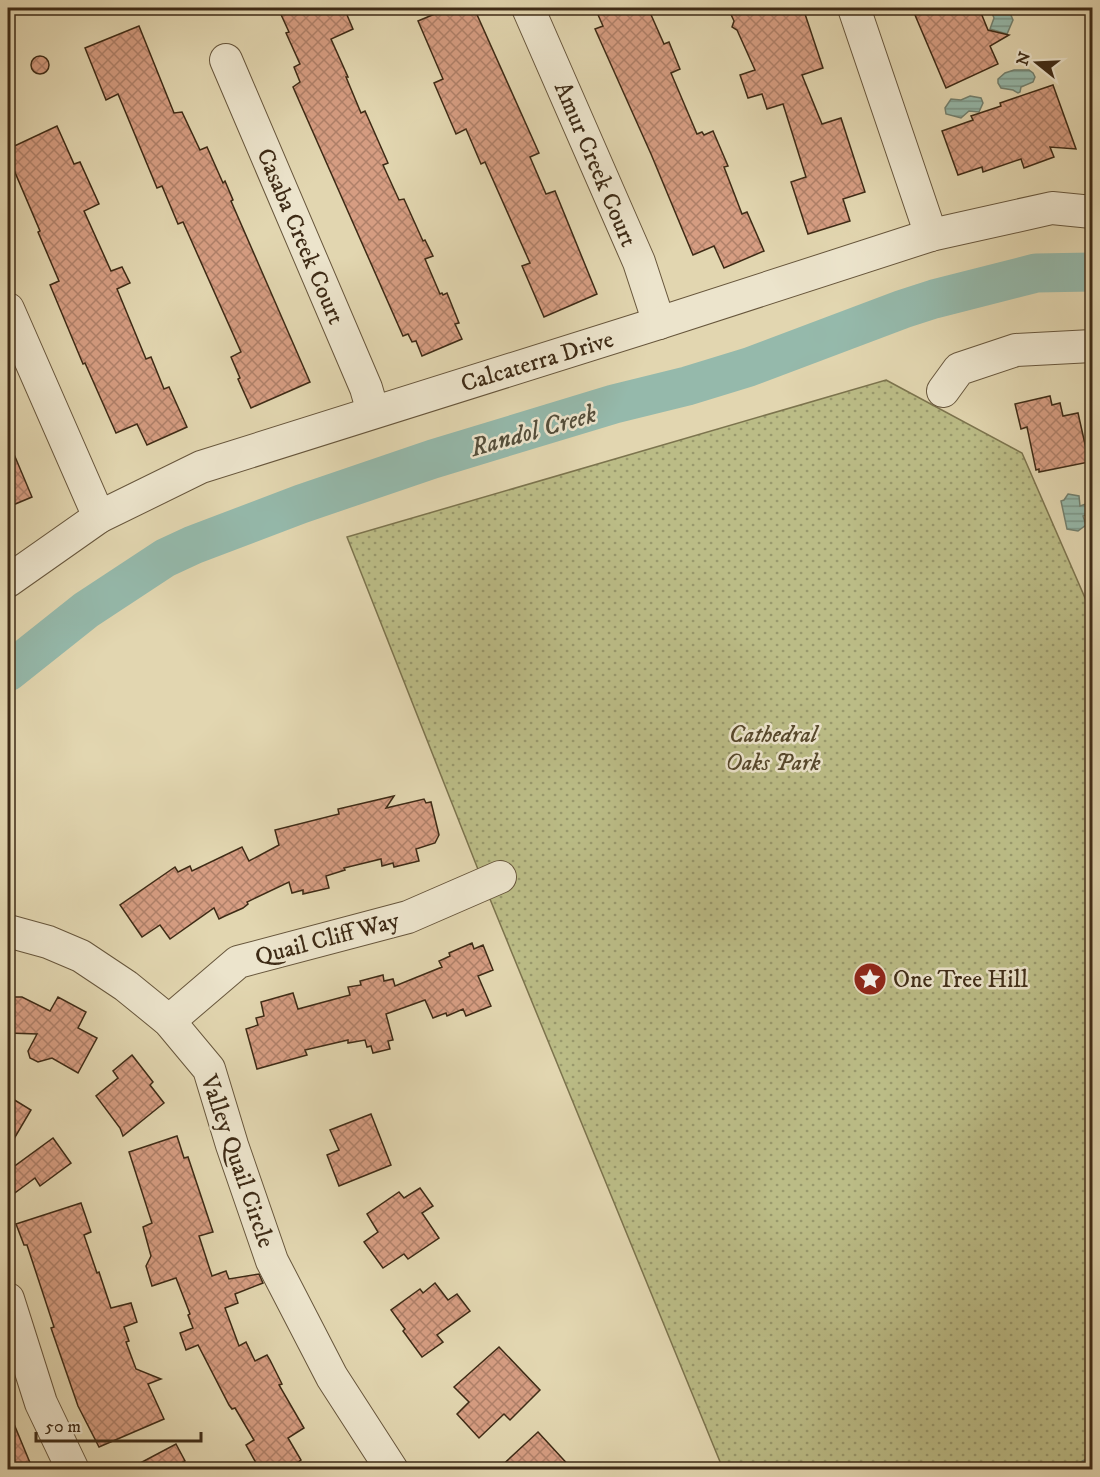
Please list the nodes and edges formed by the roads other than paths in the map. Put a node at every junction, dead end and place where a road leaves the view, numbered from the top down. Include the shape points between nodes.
1 (528, 8) edge
2 (854, 8) edge
3 (226, 60) dead end
4 (1092, 212) edge
5 (931, 235) junction
6 (8, 309) edge
7 (658, 323) junction
8 (1092, 346) edge
9 (943, 391) dead end
10 (373, 412) junction
11 (99, 517) junction
12 (8, 581) edge
13 (500, 877) dead end
14 (8, 932) edge
15 (169, 1021) junction
16 (8, 1299) edge
17 (73, 1470) edge
18 (392, 1470) edge

1 - 7 street, Amur Creek Court via 639,262
2 - 5 street
3 - 10 street, Casaba Creek Court
4 - 5 street, Calcaterra Drive via 1052,208
5 - 7 street, Calcaterra Drive
6 - 11 street
7 - 10 street, Calcaterra Drive
8 - 9 street via 1016,350 959,369
10 - 11 street, Calcaterra Drive via 201,467
11 - 12 street, Calcaterra Drive
13 - 15 street, Quail Cliff Way via 408,917 238,962
14 - 15 street, Valley Quail Circle via 81,956
15 - 18 street, Valley Quail Circle via 209,1069 272,1261 332,1377
16 - 17 street via 41,1403

